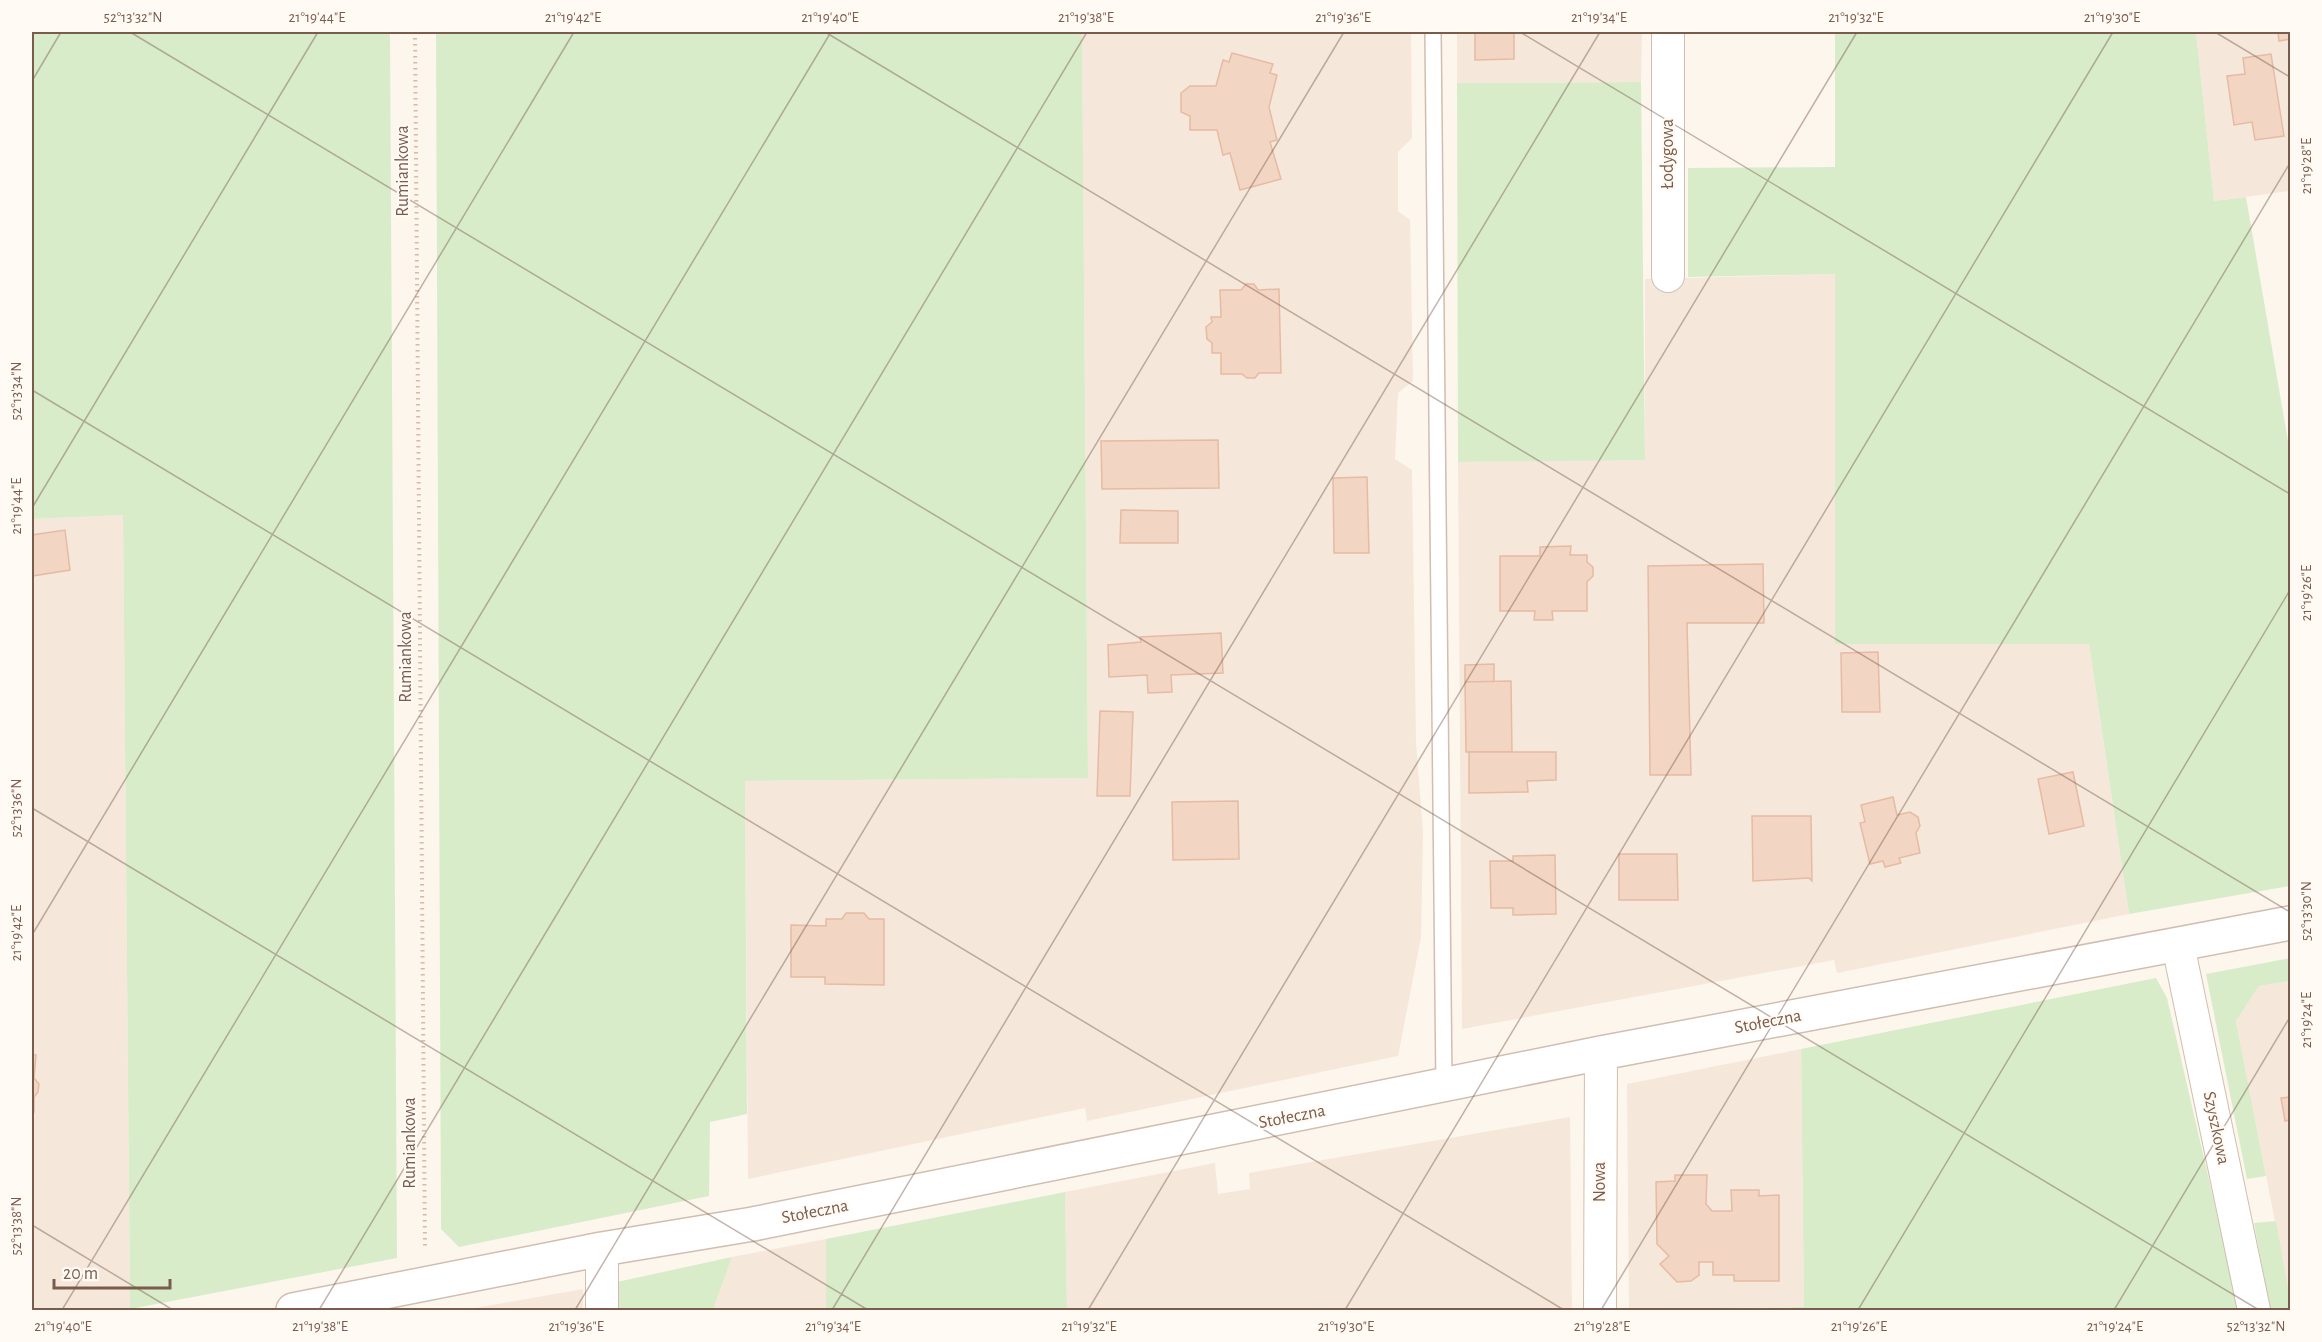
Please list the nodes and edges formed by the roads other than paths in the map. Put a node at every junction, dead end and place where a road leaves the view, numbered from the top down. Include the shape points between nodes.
1 (1433, 32) edge
2 (1668, 32) edge
3 (1668, 276) dead end
4 (2290, 923) edge
5 (2178, 945) junction
6 (1600, 1053) junction
7 (1444, 1087) junction
8 (602, 1249) junction
9 (293, 1311) edge
10 (602, 1311) edge
11 (1600, 1311) edge
12 (2254, 1311) edge

1 - 7 lane
2 - 3 street, Łodygowa
4 - 5 street, Stołeczna
5 - 6 street, Stołeczna
5 - 12 street, Szyszkowa
6 - 7 street, Stołeczna
6 - 11 street, Nowa
7 - 8 street, Stołeczna via 753,1224
8 - 9 street, Stołeczna
8 - 10 street

